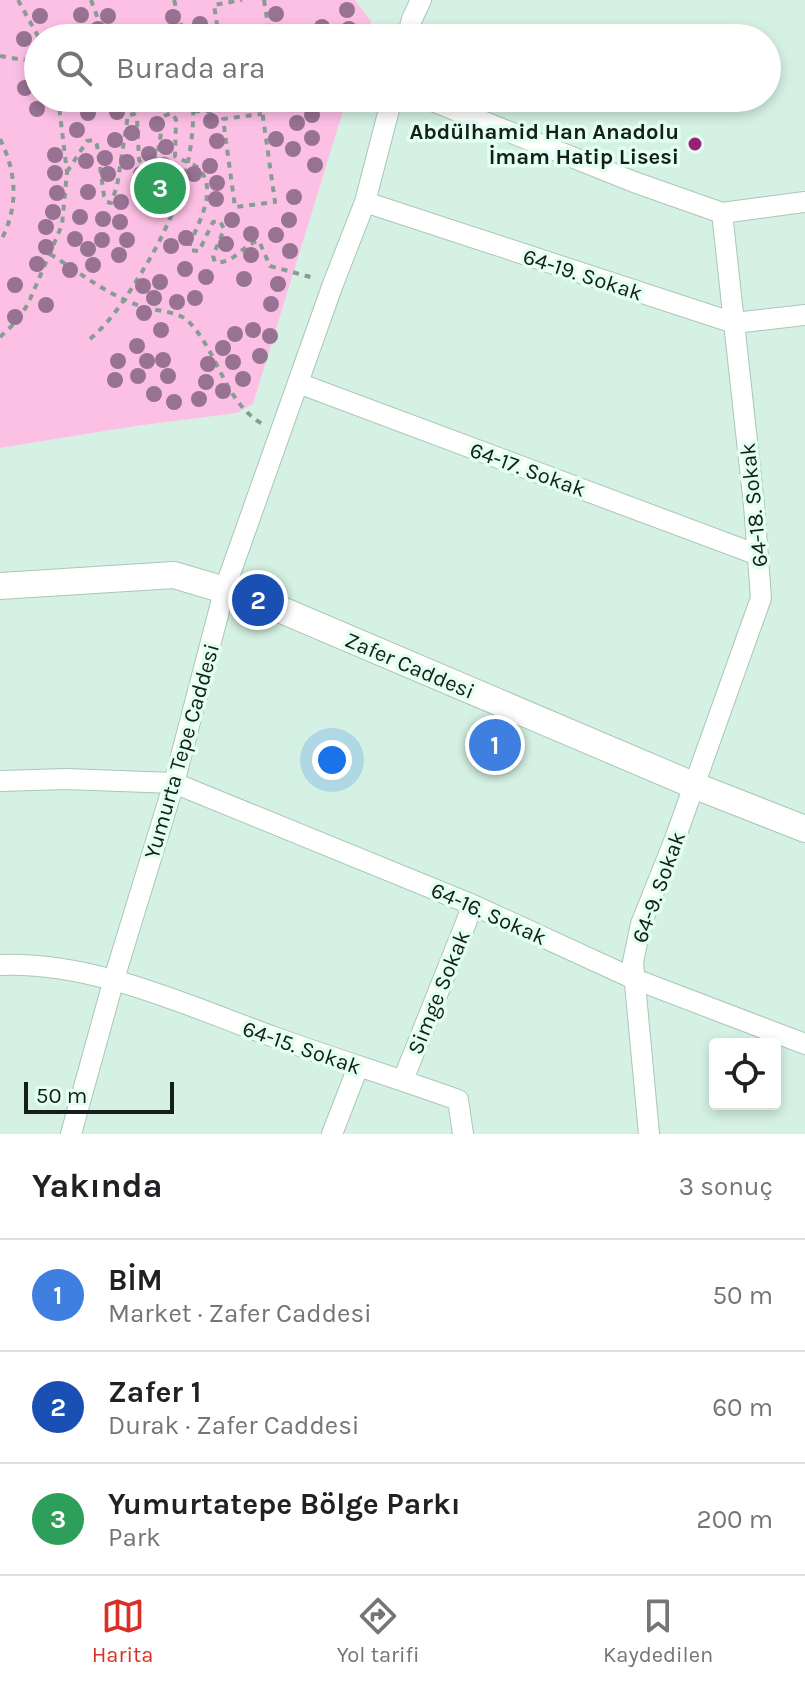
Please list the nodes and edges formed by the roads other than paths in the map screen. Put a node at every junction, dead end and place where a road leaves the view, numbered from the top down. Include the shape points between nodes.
1 (421, 0) edge
2 (412, 24) edge
3 (389, 112) edge
4 (460, 112) edge
5 (365, 202) junction
6 (805, 202) edge
7 (722, 213) junction
8 (805, 315) edge
9 (734, 323) junction
10 (298, 383) junction
11 (758, 555) junction
12 (0, 586) edge
13 (225, 588) junction
14 (0, 781) edge
15 (174, 783) junction
16 (693, 785) junction
17 (805, 829) edge
18 (473, 905) junction
19 (0, 965) edge
20 (632, 978) junction
21 (114, 979) junction
22 (805, 1044) edge
23 (358, 1067) junction
24 (403, 1080) junction
25 (78, 1132) edge
26 (332, 1134) edge
27 (463, 1134) edge
28 (649, 1134) edge

1 - 2 street
3 - 5 street, Yumurta Tepe Caddesi
4 - 7 street
5 - 9 street, 64-19. Sokak
5 - 10 street, Yumurta Tepe Caddesi
6 - 7 street
7 - 9 street, 64-18. Sokak
8 - 9 street, 64-19. Sokak
9 - 11 street, 64-18. Sokak
10 - 11 street, 64-17. Sokak
10 - 13 street, Yumurta Tepe Caddesi
11 - 16 street, 64-18. Sokak via 761,598
12 - 13 street, Zafer Caddesi via 174,575
13 - 15 street, Yumurta Tepe Caddesi
13 - 16 street, Zafer Caddesi
14 - 15 street
15 - 18 street, 64-16. Sokak
15 - 21 street, Yumurta Tepe Caddesi
16 - 17 street, Zafer Caddesi
16 - 20 street, 64-9. Sokak via 641,924
18 - 20 street, 64-16. Sokak
18 - 24 street, Simge Sokak
19 - 21 street, 64-15. Sokak
20 - 22 street, 64-16. Sokak
20 - 28 street, 64-9. Sokak
21 - 23 street, 64-15. Sokak
21 - 25 street, Yumurta Tepe Caddesi
23 - 24 street, 64-15. Sokak
23 - 26 street
24 - 27 street, 64-15. Sokak via 458,1100

